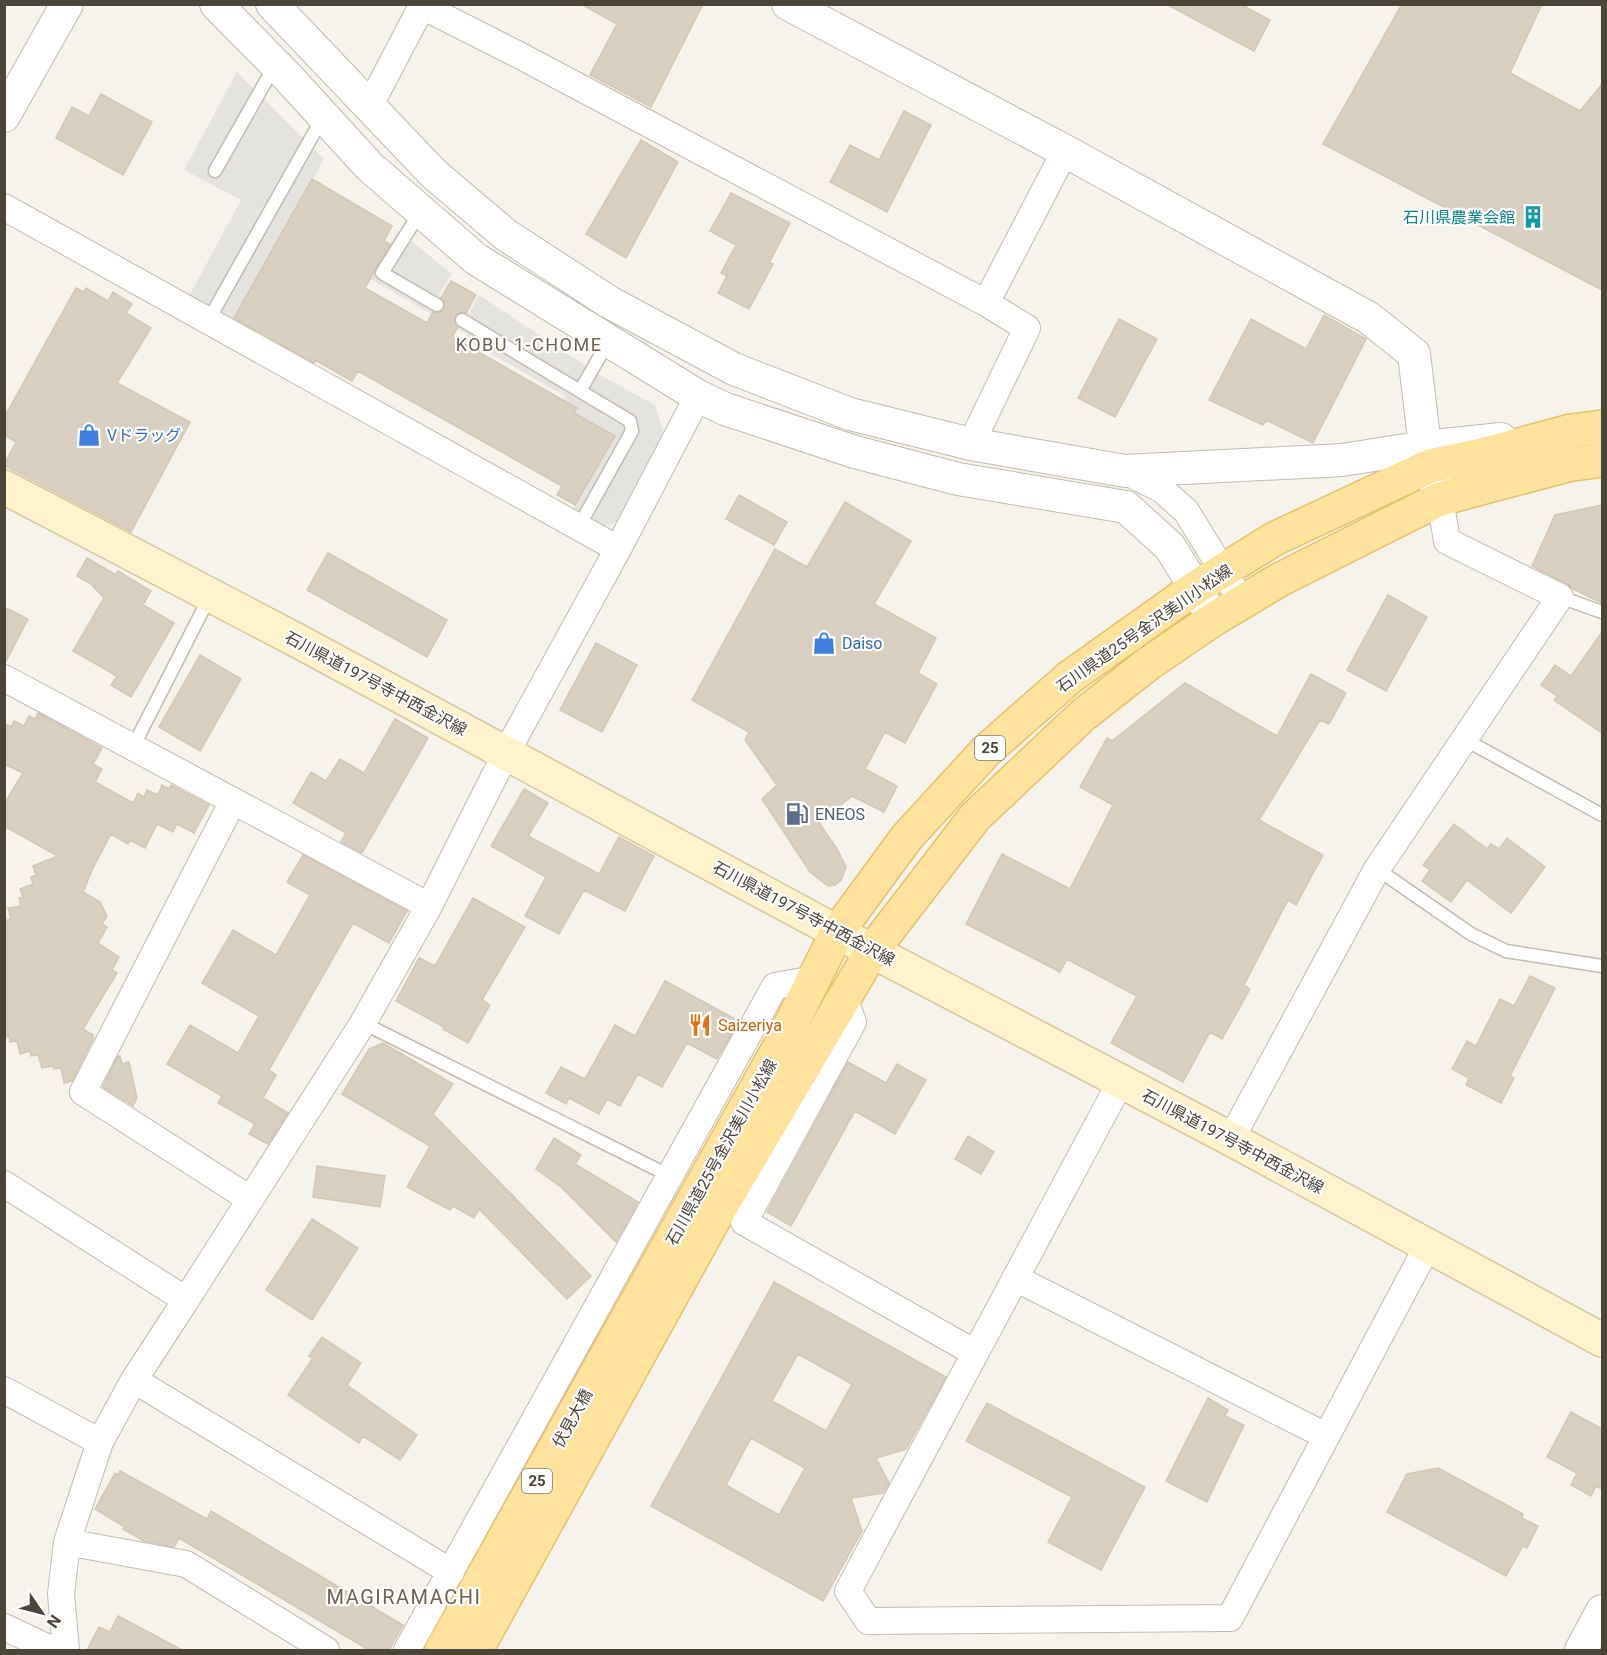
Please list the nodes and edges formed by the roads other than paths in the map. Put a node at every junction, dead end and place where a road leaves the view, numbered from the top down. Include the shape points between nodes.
1 (67, 4) edge
2 (216, 4) edge
3 (272, 4) edge
4 (788, 4) edge
5 (423, 5) edge
6 (275, 64) junction
7 (369, 107) junction
8 (4, 116) edge
9 (323, 116) junction
10 (1065, 151) junction
11 (215, 171) dead end
12 (4, 207) edge
13 (421, 211) junction
14 (986, 303) junction
15 (437, 305) dead end
16 (462, 320) dead end
17 (208, 321) junction
18 (609, 341) junction
19 (580, 391) junction
20 (698, 396) junction
21 (1587, 429) edge
22 (971, 444) junction
23 (1427, 457) junction
24 (1602, 460) edge
25 (1125, 471) junction
26 (4, 487) edge
27 (1440, 500) junction
28 (579, 528) junction
29 (618, 549) junction
30 (1223, 571) junction
31 (1196, 588) junction
32 (210, 595) junction
33 (1560, 597) junction
34 (1242, 602) junction
35 (1602, 612) edge
36 (1214, 619) junction
37 (4, 678) edge
38 (1464, 740) junction
39 (133, 747) junction
40 (506, 753) junction
41 (233, 801) junction
42 (1602, 815) edge
43 (1377, 869) junction
44 (429, 906) junction
45 (838, 931) junction
46 (872, 951) junction
47 (1602, 966) edge
48 (814, 979) junction
49 (844, 998) junction
50 (363, 1023) junction
51 (1121, 1081) junction
52 (1231, 1139) junction
53 (670, 1176) junction
54 (4, 1184) edge
55 (250, 1199) junction
56 (1427, 1247) junction
57 (1015, 1278) junction
58 (186, 1300) junction
59 (644, 1319) junction
60 (1602, 1340) edge
61 (975, 1353) junction
62 (134, 1380) junction
63 (4, 1390) edge
64 (1326, 1436) junction
65 (100, 1442) junction
66 (68, 1542) junction
67 (451, 1572) junction
68 (1602, 1611) edge
69 (4, 1627) edge
70 (53, 1650) edge
71 (66, 1650) edge
72 (326, 1650) edge
73 (407, 1650) edge
74 (442, 1650) edge
75 (476, 1650) edge
76 (1581, 1650) edge

1 - 8 street
2 - 6 street
3 - 7 street
4 - 10 street
5 - 7 street
5 - 14 street
6 - 9 street
6 - 11 lane
7 - 22 street via 434,174 506,235 609,302 734,369 850,414
9 - 13 street via 369,166
9 - 17 lane
10 - 14 street
10 - 23 street via 1369,318 1414,354
12 - 17 street
13 - 15 lane via 382,273
13 - 18 street via 476,259
14 - 22 street via 1027,328
16 - 19 lane
17 - 28 street
18 - 19 lane
18 - 20 street
19 - 28 lane via 630,421 633,431
20 - 29 street
20 - 31 street via 725,409 855,453 958,479 1126,507 1170,547
21 - 23 main road, 石川県道25号金沢美川小松線 / 25 via 1482,455
22 - 25 street
23 - 25 street
23 - 27 street
23 - 30 main road, 石川県道25号金沢美川小松線 / 25 via 1274,539
24 - 27 main road, 石川県道25号金沢美川小松線 / 25 via 1567,465
25 - 30 street via 1161,489 1186,511
26 - 32 main road, 石川県道197号寺中西金沢線
27 - 33 street via 1447,541
27 - 34 main road, 石川県道25号金沢美川小松線 / 25
28 - 29 street
29 - 40 street
30 - 31 main road, 石川県道25号金沢美川小松線 / 25
30 - 34 street
31 - 36 street
31 - 45 main road, 石川県道25号金沢美川小松線 / 25 via 1070,677 986,751 908,837
32 - 39 lane
32 - 40 main road, 石川県道197号寺中西金沢線
33 - 35 lane
33 - 38 street
34 - 36 main road, 石川県道25号金沢美川小松線 / 25
36 - 46 main road, 石川県道25号金沢美川小松線 / 25 via 1083,715 975,817
37 - 39 street
38 - 42 lane
38 - 43 street
39 - 41 street
40 - 44 street
40 - 45 main road, 石川県道197号寺中西金沢線
41 - 44 street
41 - 55 street via 83,1092
43 - 47 lane via 1471,934 1506,951
43 - 52 street
44 - 50 street
45 - 46 main road, 石川県道197号寺中西金沢線
45 - 48 main road, 石川県道25号金沢美川小松線 / 25
46 - 49 main road, 石川県道25号金沢美川小松線 / 25
46 - 51 main road, 石川県道197号寺中西金沢線
48 - 53 street via 775,986
48 - 59 main road, 石川県道25号金沢美川小松線 / 25
49 - 59 main road, 石川県道25号金沢美川小松線 / 25 via 720,1208
49 - 61 street via 853,1022 744,1222
50 - 53 lane
50 - 55 street
51 - 52 main road, 石川県道197号寺中西金沢線
51 - 57 street
52 - 56 main road, 石川県道197号寺中西金沢線
53 - 67 street
54 - 58 street
55 - 58 street
56 - 60 main road, 石川県道197号寺中西金沢線
56 - 64 street
57 - 61 street
57 - 64 street
58 - 62 street
59 - 74 main road, 伏見大橋 / 25
59 - 75 main road, 伏見大橋 / 25
61 - 64 street via 848,1591 868,1621 1230,1618
62 - 65 street
62 - 67 street
63 - 65 street
65 - 66 street
66 - 71 street via 61,1594
66 - 72 street via 186,1564
67 - 73 street
68 - 76 street
69 - 70 street

